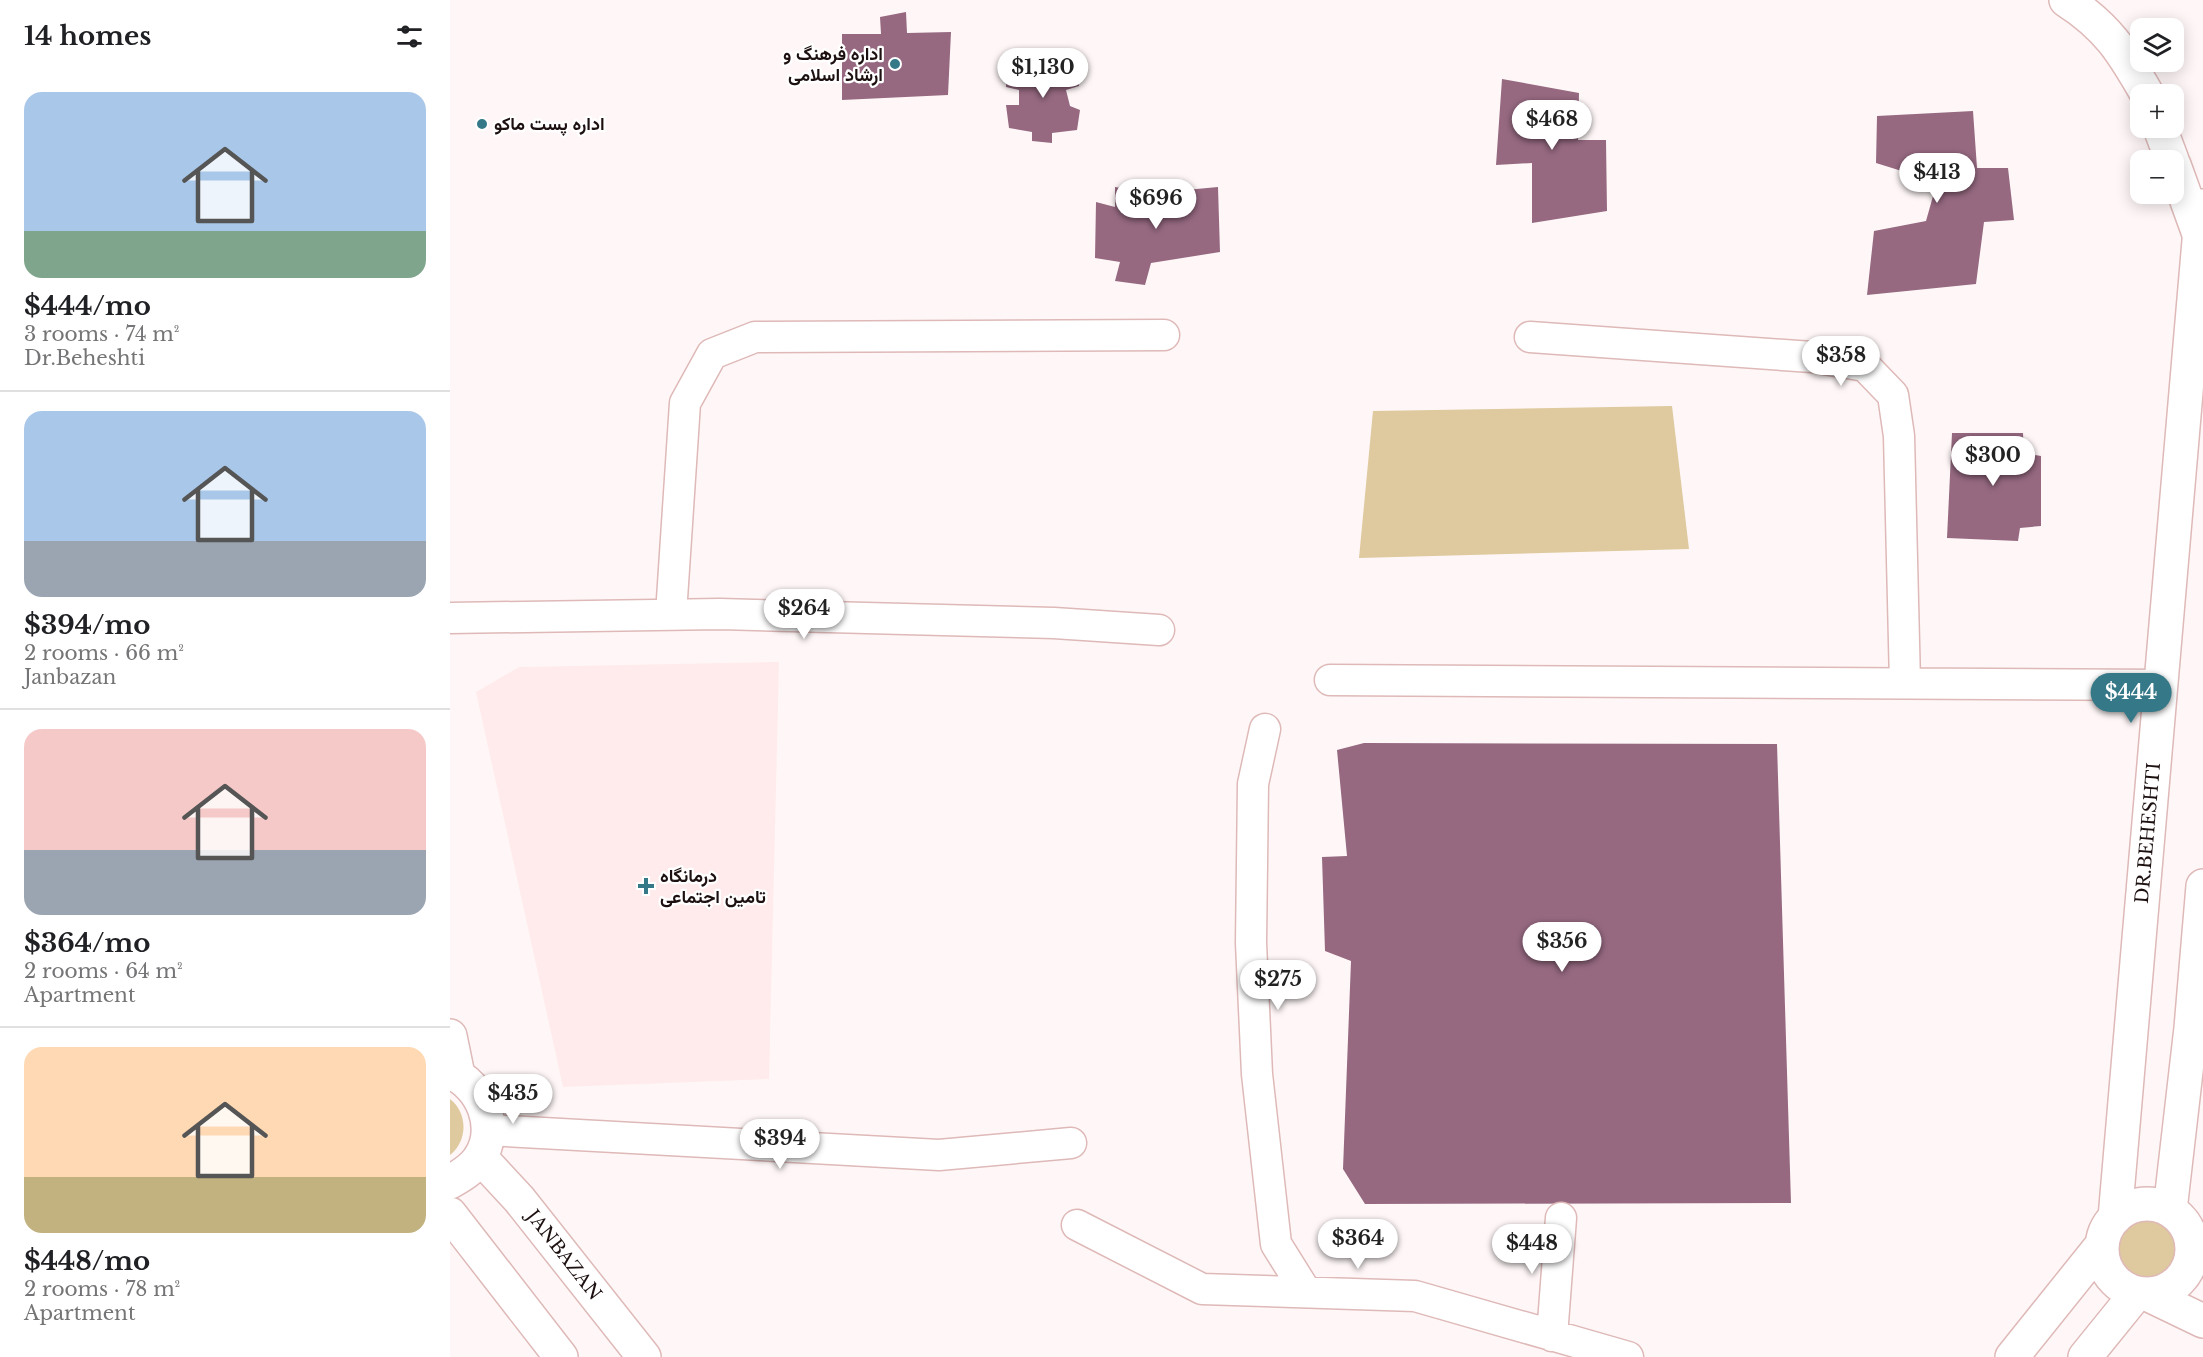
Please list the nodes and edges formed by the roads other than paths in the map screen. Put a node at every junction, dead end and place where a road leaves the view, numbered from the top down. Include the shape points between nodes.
1 (2066, 0) edge
2 (2141, 84) edge
3 (2184, 193) edge
4 (2203, 202) edge
5 (2199, 234) junction
6 (1164, 335) dead end
7 (1530, 337) dead end
8 (2195, 368) edge
9 (671, 614) junction
10 (450, 618) edge
11 (1159, 630) dead end
12 (1330, 680) dead end
13 (1905, 683) junction
14 (2160, 685) junction
15 (1265, 729) dead end
16 (2203, 885) edge
17 (450, 1036) edge
18 (454, 1074) edge
19 (1071, 1143) dead end
20 (484, 1144) junction
21 (450, 1182) edge
22 (450, 1214) edge
23 (1561, 1218) dead end
24 (2185, 1221) edge
25 (1077, 1225) dead end
26 (2108, 1232) junction
27 (450, 1254) edge
28 (492, 1270) junction
29 (1306, 1292) junction
30 (2142, 1294) junction
31 (2203, 1321) edge
32 (1552, 1336) junction
33 (561, 1357) edge
34 (644, 1357) edge
35 (1628, 1357) edge
36 (2012, 1357) edge
37 (2085, 1357) edge

1 - 2 main road via 2093,18 2124,54
3 - 5 main road
4 - 5 main road, DR.BEHESHTI
5 - 8 main road, DR.BEHESHTI
6 - 9 street via 755,337 712,354 685,403
7 - 13 street via 1812,357 1865,366 1893,395 1899,436
8 - 14 main road, DR.BEHESHTI
9 - 10 street
9 - 11 street via 1054,623
12 - 13 street
13 - 14 street
14 - 26 main road, DR.BEHESHTI
15 - 29 street via 1253,784 1251,943 1257,1074 1276,1245
16 - 24 main road via 2191,1028
17 - 18 main road
18 - 20 main road via 475,1089 485,1108
19 - 20 street via 939,1155
20 - 21 main road via 467,1173
20 - 34 main road, JANBAZAN via 519,1199
22 - 28 main road
23 - 32 street
24 - 26 main road via 2156,1204 2141,1204 2127,1209
24 - 30 main road via 2193,1244 2188,1268 2173,1287
25 - 29 street via 1202,1289
26 - 30 main road via 2106,1270 2119,1285
26 - 36 main road
27 - 28 main road
28 - 33 main road
29 - 32 street via 1415,1296
30 - 31 main road
30 - 37 main road
32 - 35 street

